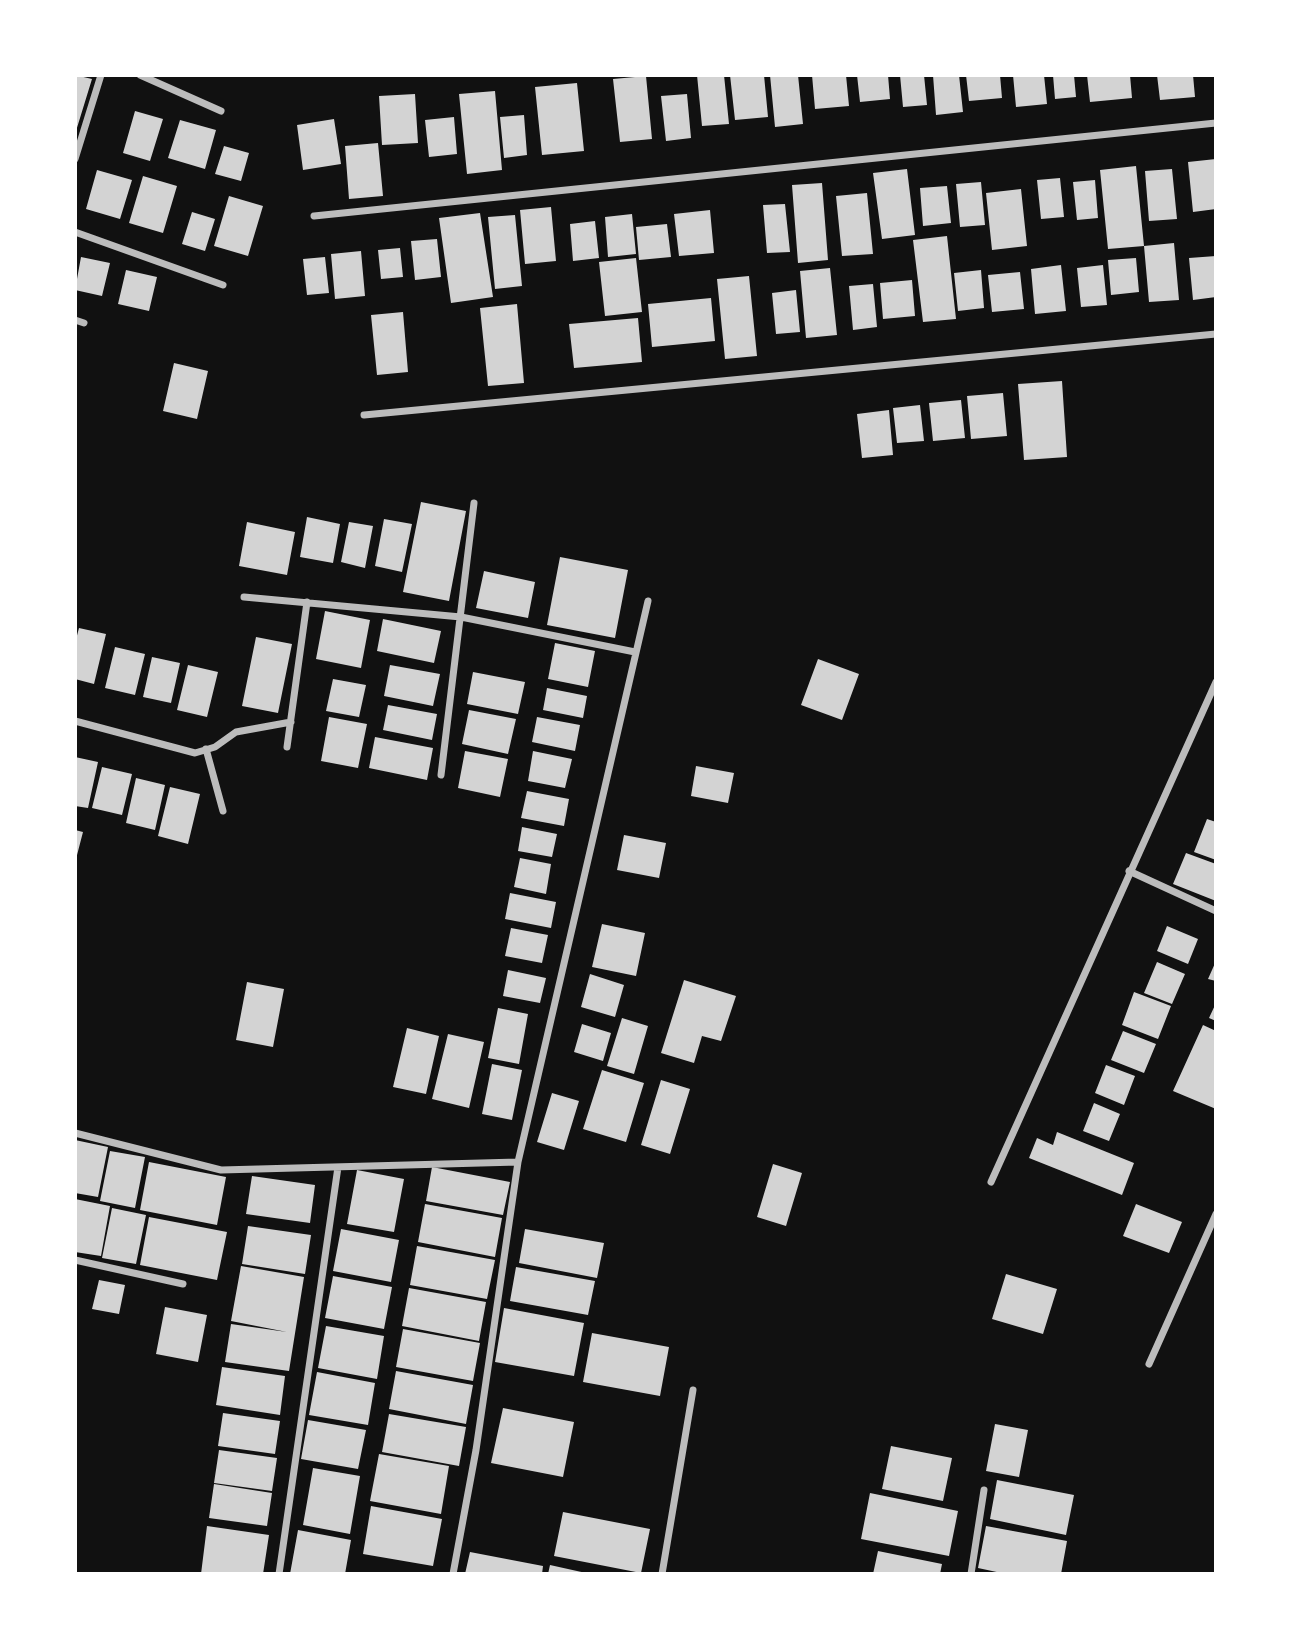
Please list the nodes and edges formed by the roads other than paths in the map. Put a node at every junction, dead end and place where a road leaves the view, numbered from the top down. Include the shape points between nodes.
1 (101, 75) edge
2 (140, 75) edge
3 (222, 111) dead end
4 (1216, 123) edge
5 (75, 159) edge
6 (314, 216) dead end
7 (75, 232) edge
8 (223, 285) dead end
9 (75, 320) edge
10 (84, 323) dead end
11 (1216, 334) edge
12 (364, 415) dead end
13 (474, 503) dead end
14 (244, 597) dead end
15 (648, 601) dead end
16 (307, 602) junction
17 (461, 617) junction
18 (635, 652) junction
19 (1216, 681) edge
20 (75, 722) edge
21 (291, 722) junction
22 (287, 747) dead end
23 (206, 749) junction
24 (441, 775) dead end
25 (223, 811) dead end
26 (1129, 871) junction
27 (1216, 911) edge
28 (75, 1133) edge
29 (518, 1162) junction
30 (338, 1167) junction
31 (991, 1182) dead end
32 (1216, 1214) edge
33 (75, 1260) edge
34 (183, 1284) dead end
35 (1149, 1364) dead end
36 (693, 1390) dead end
37 (984, 1490) dead end
38 (279, 1574) edge
39 (453, 1574) edge
40 (662, 1574) edge
41 (971, 1574) edge

1 - 5 street
2 - 3 street
4 - 6 street
7 - 8 street
9 - 10 street
11 - 12 street
13 - 17 street
14 - 16 street
15 - 18 street
16 - 17 street
16 - 21 street
17 - 18 street
17 - 24 street
18 - 29 street
19 - 26 street
20 - 23 street via 195,753
21 - 22 street
21 - 23 street via 236,732
23 - 25 street
26 - 27 street
26 - 31 street
28 - 30 street via 221,1170
29 - 30 street
29 - 39 street
30 - 38 street
32 - 35 street
33 - 34 street
36 - 40 street
37 - 41 street

